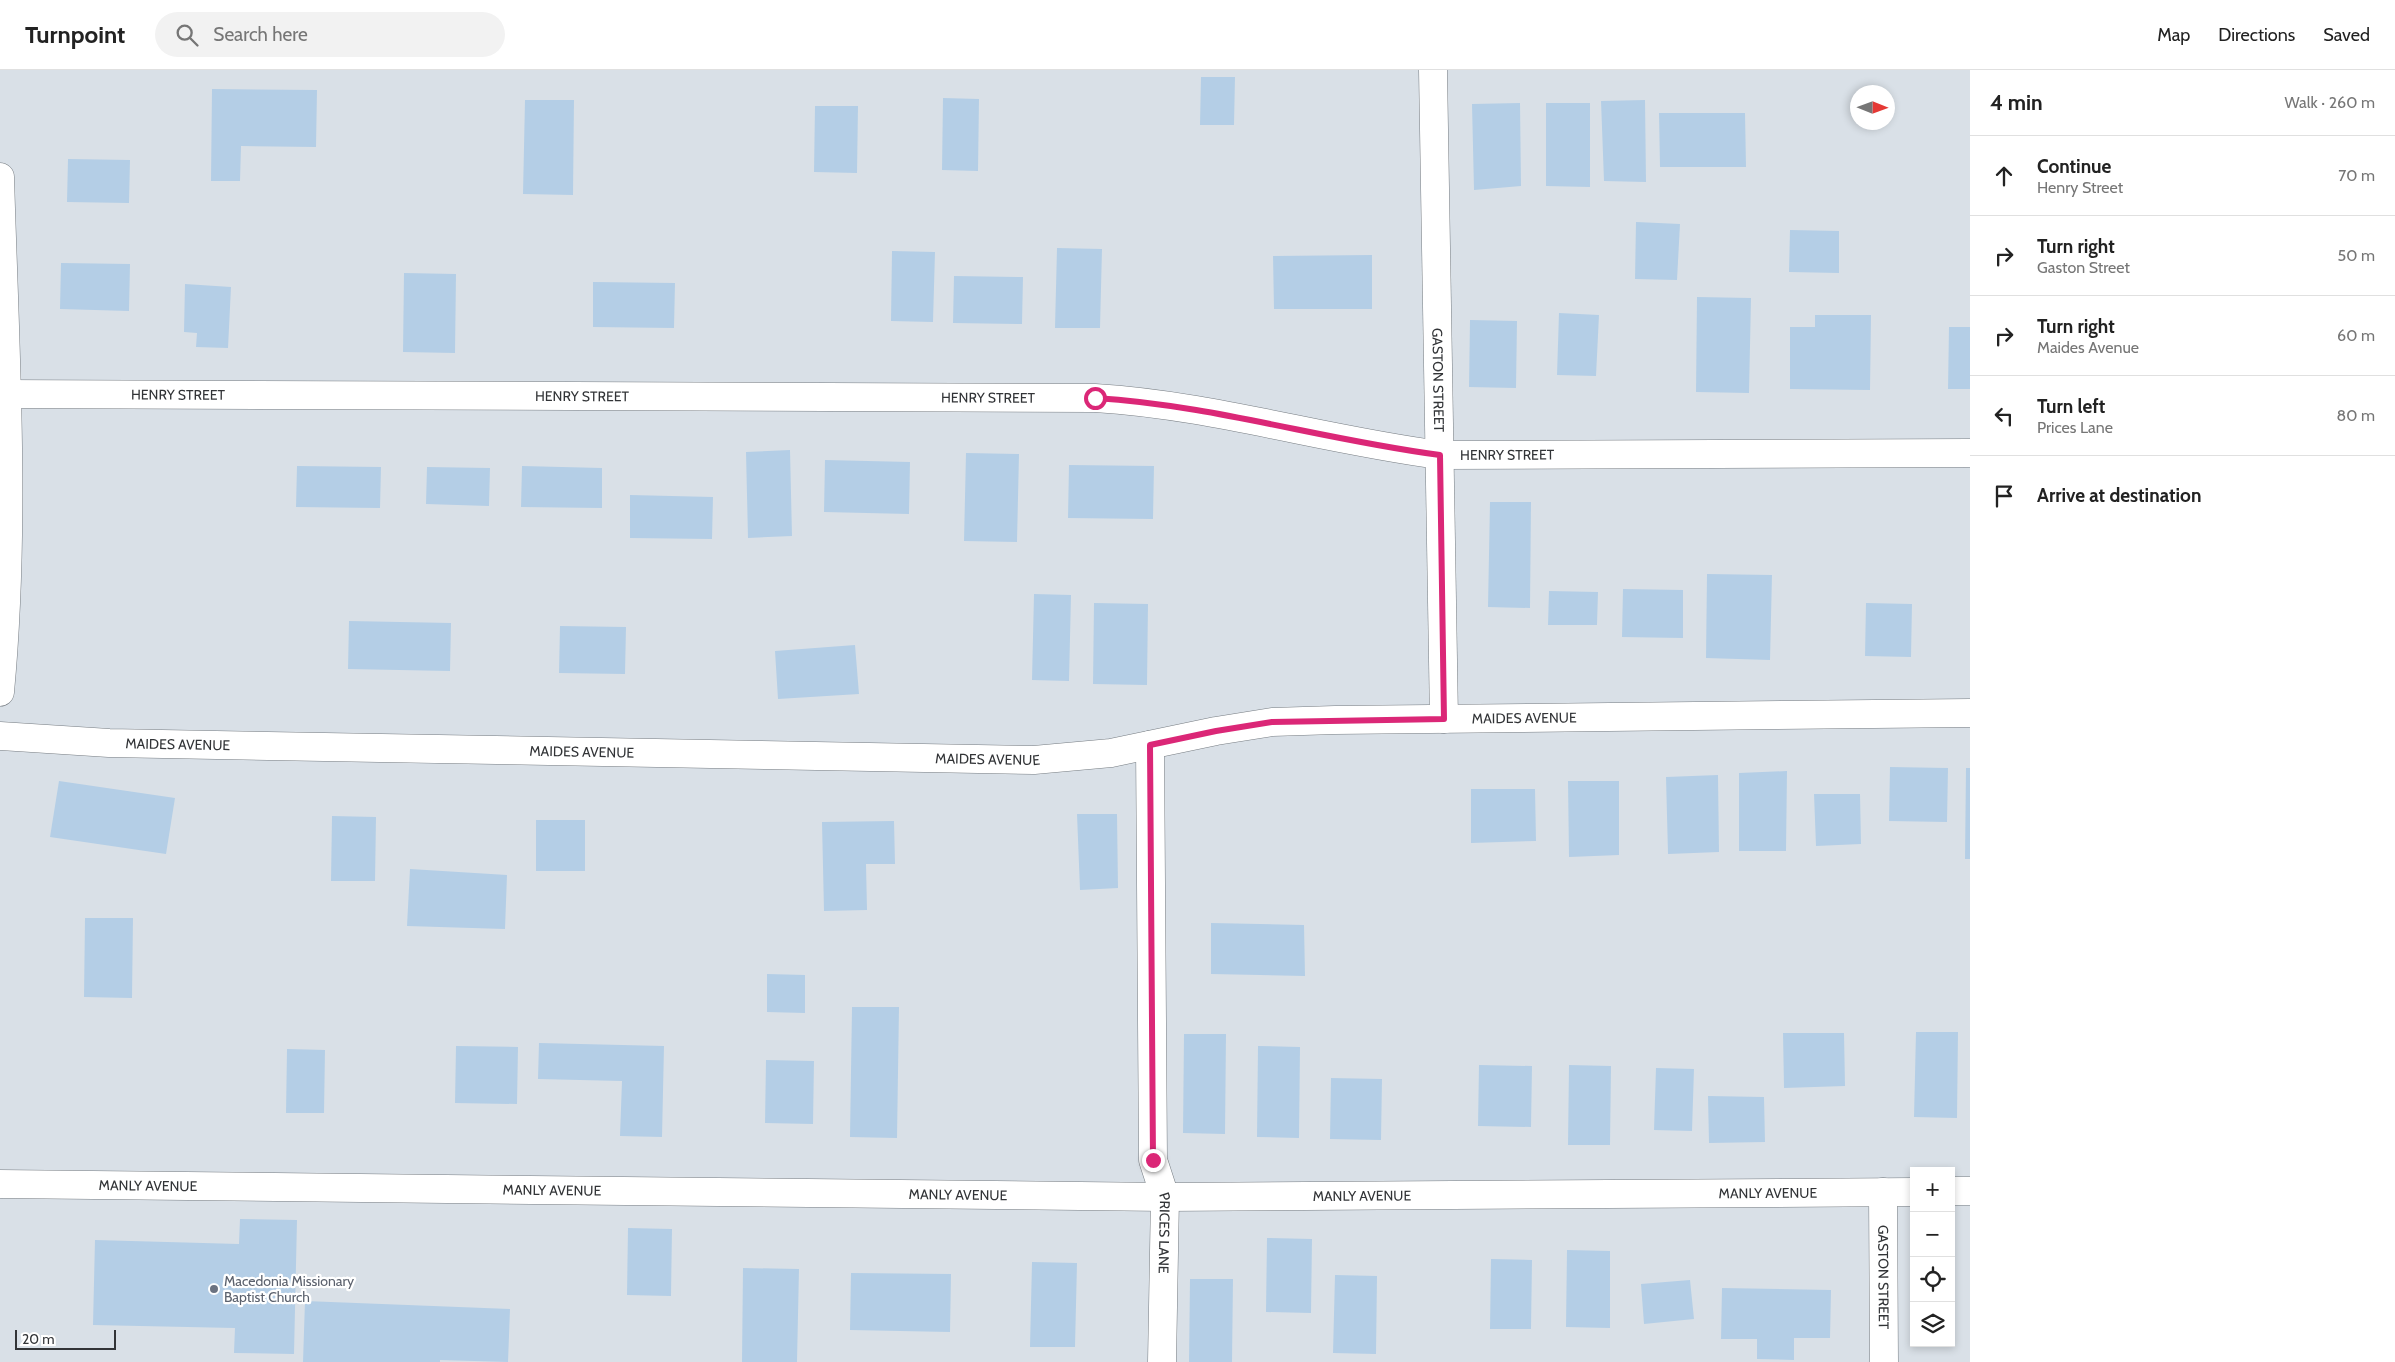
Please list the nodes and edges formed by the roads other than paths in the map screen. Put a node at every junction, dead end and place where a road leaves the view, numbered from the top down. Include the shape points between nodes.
1 (1433, 70) edge
2 (0, 177) edge
3 (4, 394) edge
4 (1970, 453) edge
5 (1440, 455) junction
6 (0, 692) edge
7 (1970, 713) edge
8 (1444, 719) junction
9 (0, 736) edge
10 (1150, 745) junction
11 (0, 1184) edge
12 (1955, 1191) edge
13 (1970, 1191) edge
14 (1883, 1192) junction
15 (1910, 1192) edge
16 (1165, 1196) junction
17 (1162, 1362) edge
18 (1884, 1362) edge

1 - 5 street, GASTON STREET
2 - 3 street
3 - 5 street, HENRY STREET via 1095,398 1188,408
3 - 6 street via 6,579
4 - 5 street, HENRY STREET
5 - 8 street, GASTON STREET
7 - 8 street, MAIDES AVENUE
8 - 10 street, MAIDES AVENUE via 1272,722
9 - 10 street, MAIDES AVENUE via 109,743 1034,760 1111,753
10 - 16 street, PRICES LANE via 1153,1160
11 - 16 street, MANLY AVENUE
12 - 13 street
14 - 15 street, MANLY AVENUE
14 - 16 street, MANLY AVENUE
14 - 18 street, GASTON STREET
16 - 17 street, PRICES LANE

